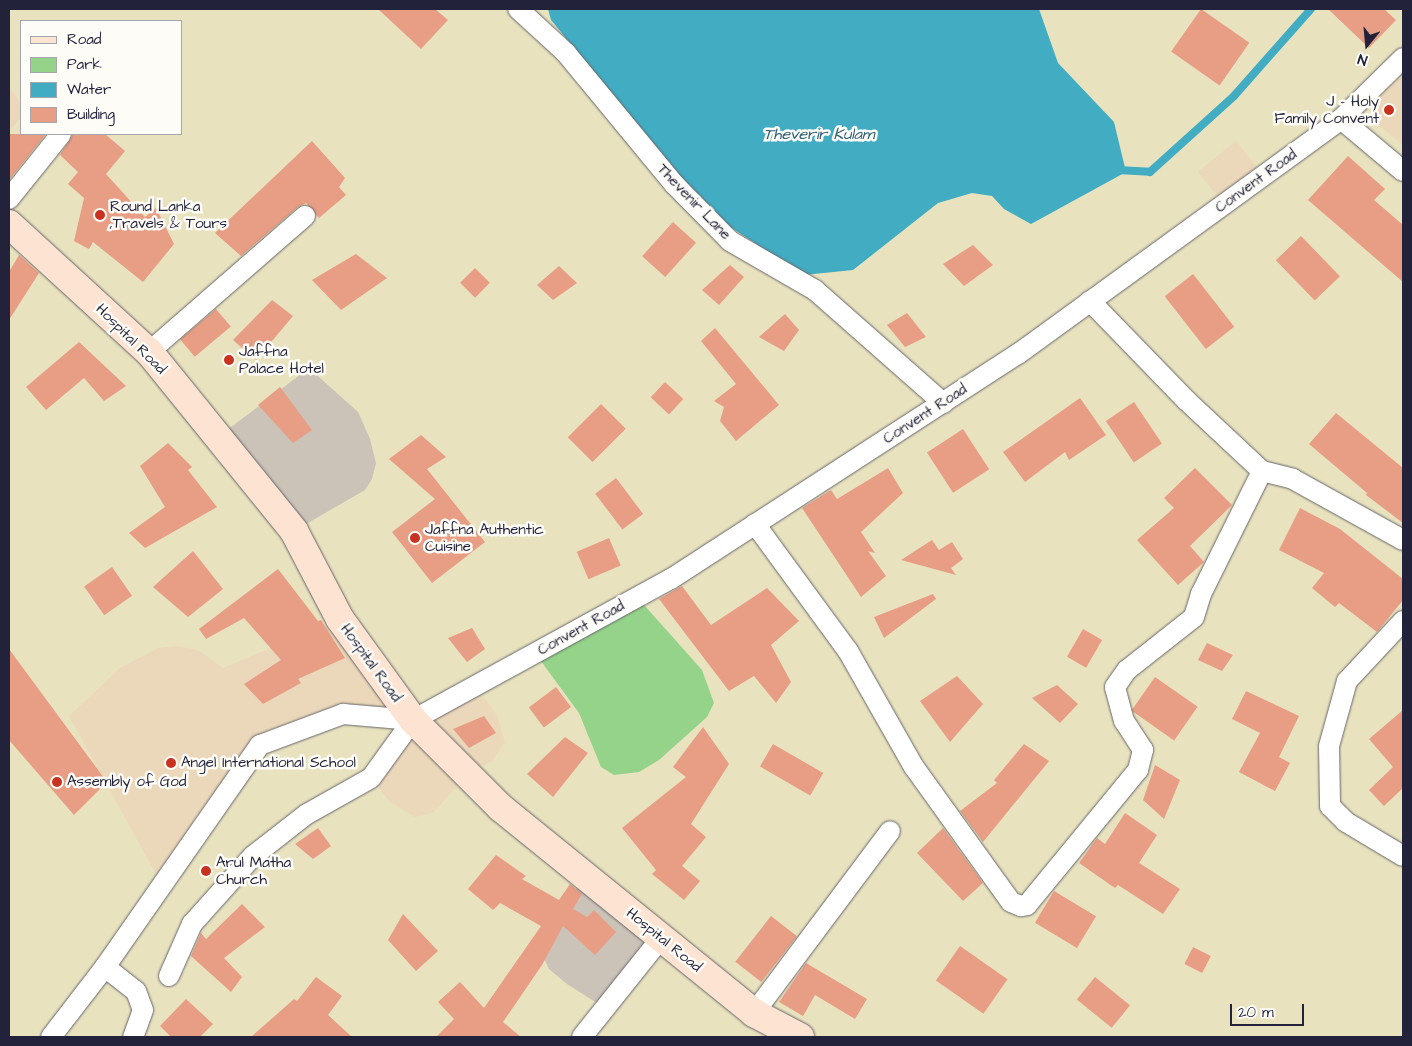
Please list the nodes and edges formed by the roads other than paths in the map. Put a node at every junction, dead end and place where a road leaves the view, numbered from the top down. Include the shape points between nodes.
1 (518, 9) edge
2 (1403, 58) edge
3 (1341, 119) junction
4 (60, 135) edge
5 (1403, 171) edge
6 (9, 199) edge
7 (305, 216) dead end
8 (9, 224) edge
9 (1090, 301) junction
10 (149, 352) junction
11 (943, 403) junction
12 (1262, 471) junction
13 (755, 524) junction
14 (1403, 540) edge
15 (1403, 621) edge
16 (413, 720) junction
17 (890, 831) dead end
18 (1403, 856) edge
19 (662, 938) junction
20 (105, 967) junction
21 (169, 976) dead end
22 (754, 1013) junction
23 (790, 1035) edge
24 (51, 1037) edge
25 (133, 1037) edge
26 (582, 1037) edge

1 - 11 street, Thevenir Lane via 566,53 674,184 730,241 815,290
2 - 3 street, Convent Road
3 - 5 street
3 - 9 street, Convent Road
4 - 6 street
7 - 10 street
8 - 10 street, Hospital Road
9 - 11 street, Convent Road
9 - 12 street via 1186,400
10 - 16 street, Hospital Road via 294,531 340,619
11 - 13 street, Convent Road
12 - 13 street via 1201,594 1194,618 1127,670 1115,687 1124,721 1143,750 1138,770 1027,905 1021,906 1011,902 914,767 848,651
12 - 14 street via 1293,479
13 - 16 street, Convent Road via 671,579
15 - 18 street via 1347,681 1329,746 1330,806 1346,822
16 - 19 street, Hospital Road via 501,808
16 - 20 street via 343,714 260,745
16 - 21 street via 371,778 307,814 253,856 192,924
17 - 22 street
19 - 22 street, Hospital Road
19 - 26 street
20 - 24 street
20 - 25 street via 136,991 143,1010
22 - 23 street, Hospital Road

